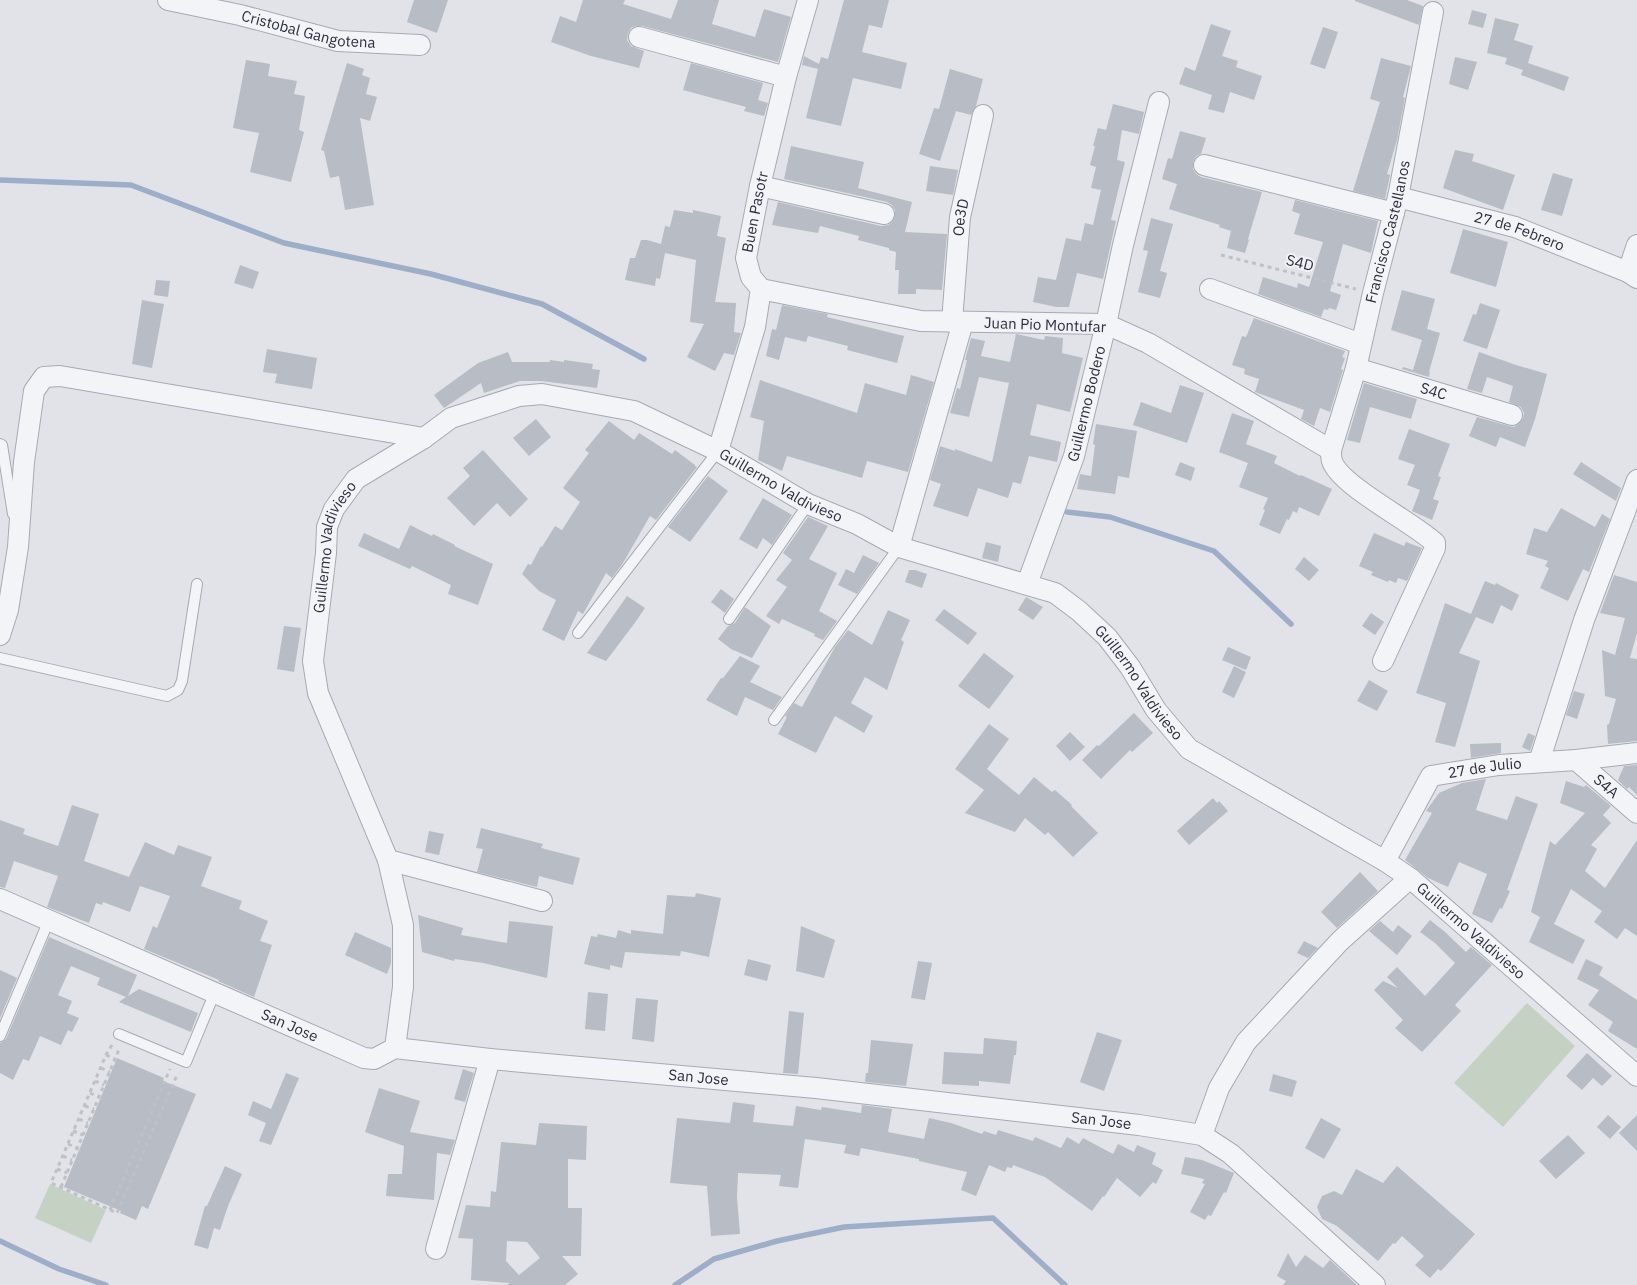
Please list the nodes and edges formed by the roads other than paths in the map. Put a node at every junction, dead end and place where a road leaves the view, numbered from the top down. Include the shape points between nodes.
1 (168, 0) edge
2 (808, 0) edge
3 (1433, 12) dead end
4 (639, 37) dead end
5 (420, 45) dead end
6 (786, 77) junction
7 (1159, 102) dead end
8 (983, 115) dead end
9 (1204, 165) dead end
10 (760, 186) junction
11 (1396, 205) junction
12 (884, 214) dead end
13 (1637, 245) edge
14 (1632, 275) edge
15 (761, 289) junction
16 (1210, 289) dead end
17 (957, 322) junction
18 (1106, 324) junction
19 (1361, 344) junction
20 (1356, 368) junction
21 (1512, 415) dead end
22 (424, 438) junction
23 (0, 444) edge
24 (1331, 450) junction
25 (718, 451) junction
26 (1637, 480) edge
27 (808, 504) junction
28 (18, 547) junction
29 (899, 547) junction
30 (197, 584) dead end
31 (1027, 584) junction
32 (729, 619) dead end
33 (578, 633) dead end
34 (0, 635) edge
35 (0, 658) edge
36 (1382, 661) dead end
37 (774, 720) dead end
38 (1637, 753) edge
39 (1576, 760) junction
40 (1539, 762) junction
41 (1637, 813) edge
42 (388, 860) junction
43 (1385, 861) junction
44 (1410, 878) junction
45 (0, 899) edge
46 (542, 901) dead end
47 (49, 920) junction
48 (215, 992) junction
49 (122, 1035) road end
50 (0, 1036) edge
51 (395, 1048) junction
52 (490, 1059) junction
53 (1637, 1076) edge
54 (1202, 1135) junction
55 (436, 1249) dead end
56 (1375, 1285) edge

1 - 5 street, Cristobal Gangotena via 338,41
2 - 6 street, Buen Pasotr
3 - 11 street, Francisco Castellanos
4 - 6 street
6 - 10 street, Buen Pasotr
7 - 18 street, Guillermo Bodero
8 - 17 street, Oe3D via 960,217
9 - 11 street, 27 de Febrero
10 - 12 street
10 - 15 street, Buen Pasotr via 746,258 751,277
11 - 14 street, 27 de Febrero via 1515,227
11 - 19 street, Francisco Castellanos
13 - 14 street
15 - 17 street, Juan Pio Montufar via 922,321
15 - 25 street via 755,327
16 - 19 street
17 - 18 street, Juan Pio Montufar
17 - 29 street, Oe3D
18 - 24 street, Juan Pio Montufar via 1148,343
18 - 31 street, Guillermo Bodero via 1074,456
19 - 20 street, Francisco Castellanos
20 - 21 street, S4C
20 - 24 street, Francisco Castellanos
22 - 25 street, Guillermo Valdivieso via 452,418 519,396 542,394 634,411
22 - 28 street via 60,376 44,377 34,391 24,462
22 - 42 street, Guillermo Valdivieso via 356,479 334,509 327,527 312,661 318,693
23 - 28 lane
24 - 36 street via 1332,462 1344,478 1436,543
25 - 27 street, Guillermo Valdivieso
25 - 33 lane
26 - 40 street via 1584,620
27 - 29 street, Guillermo Valdivieso via 857,524
27 - 32 lane
28 - 34 street via 8,610
29 - 31 street, Guillermo Valdivieso
29 - 37 lane
30 - 35 lane via 182,681 178,690 167,696
31 - 43 street, Guillermo Valdivieso via 1055,593 1107,637 1156,710 1189,749
38 - 39 street, 27 de Julio
39 - 40 street, 27 de Julio
39 - 41 street, S4A
40 - 43 street, 27 de Julio via 1431,776
42 - 46 street
42 - 51 street, Guillermo Valdivieso via 403,926 403,986
43 - 44 street, Guillermo Valdivieso
44 - 53 street, Guillermo Valdivieso
44 - 54 street via 1340,941 1246,1042 1219,1088
45 - 47 street, San Jose
47 - 48 street, San Jose
47 - 50 lane
48 - 49 lane via 186,1062
48 - 51 street, San Jose via 364,1058 374,1059
51 - 52 street, San Jose
52 - 54 street, San Jose via 816,1088
52 - 55 street
54 - 56 street, San Jose via 1231,1154

